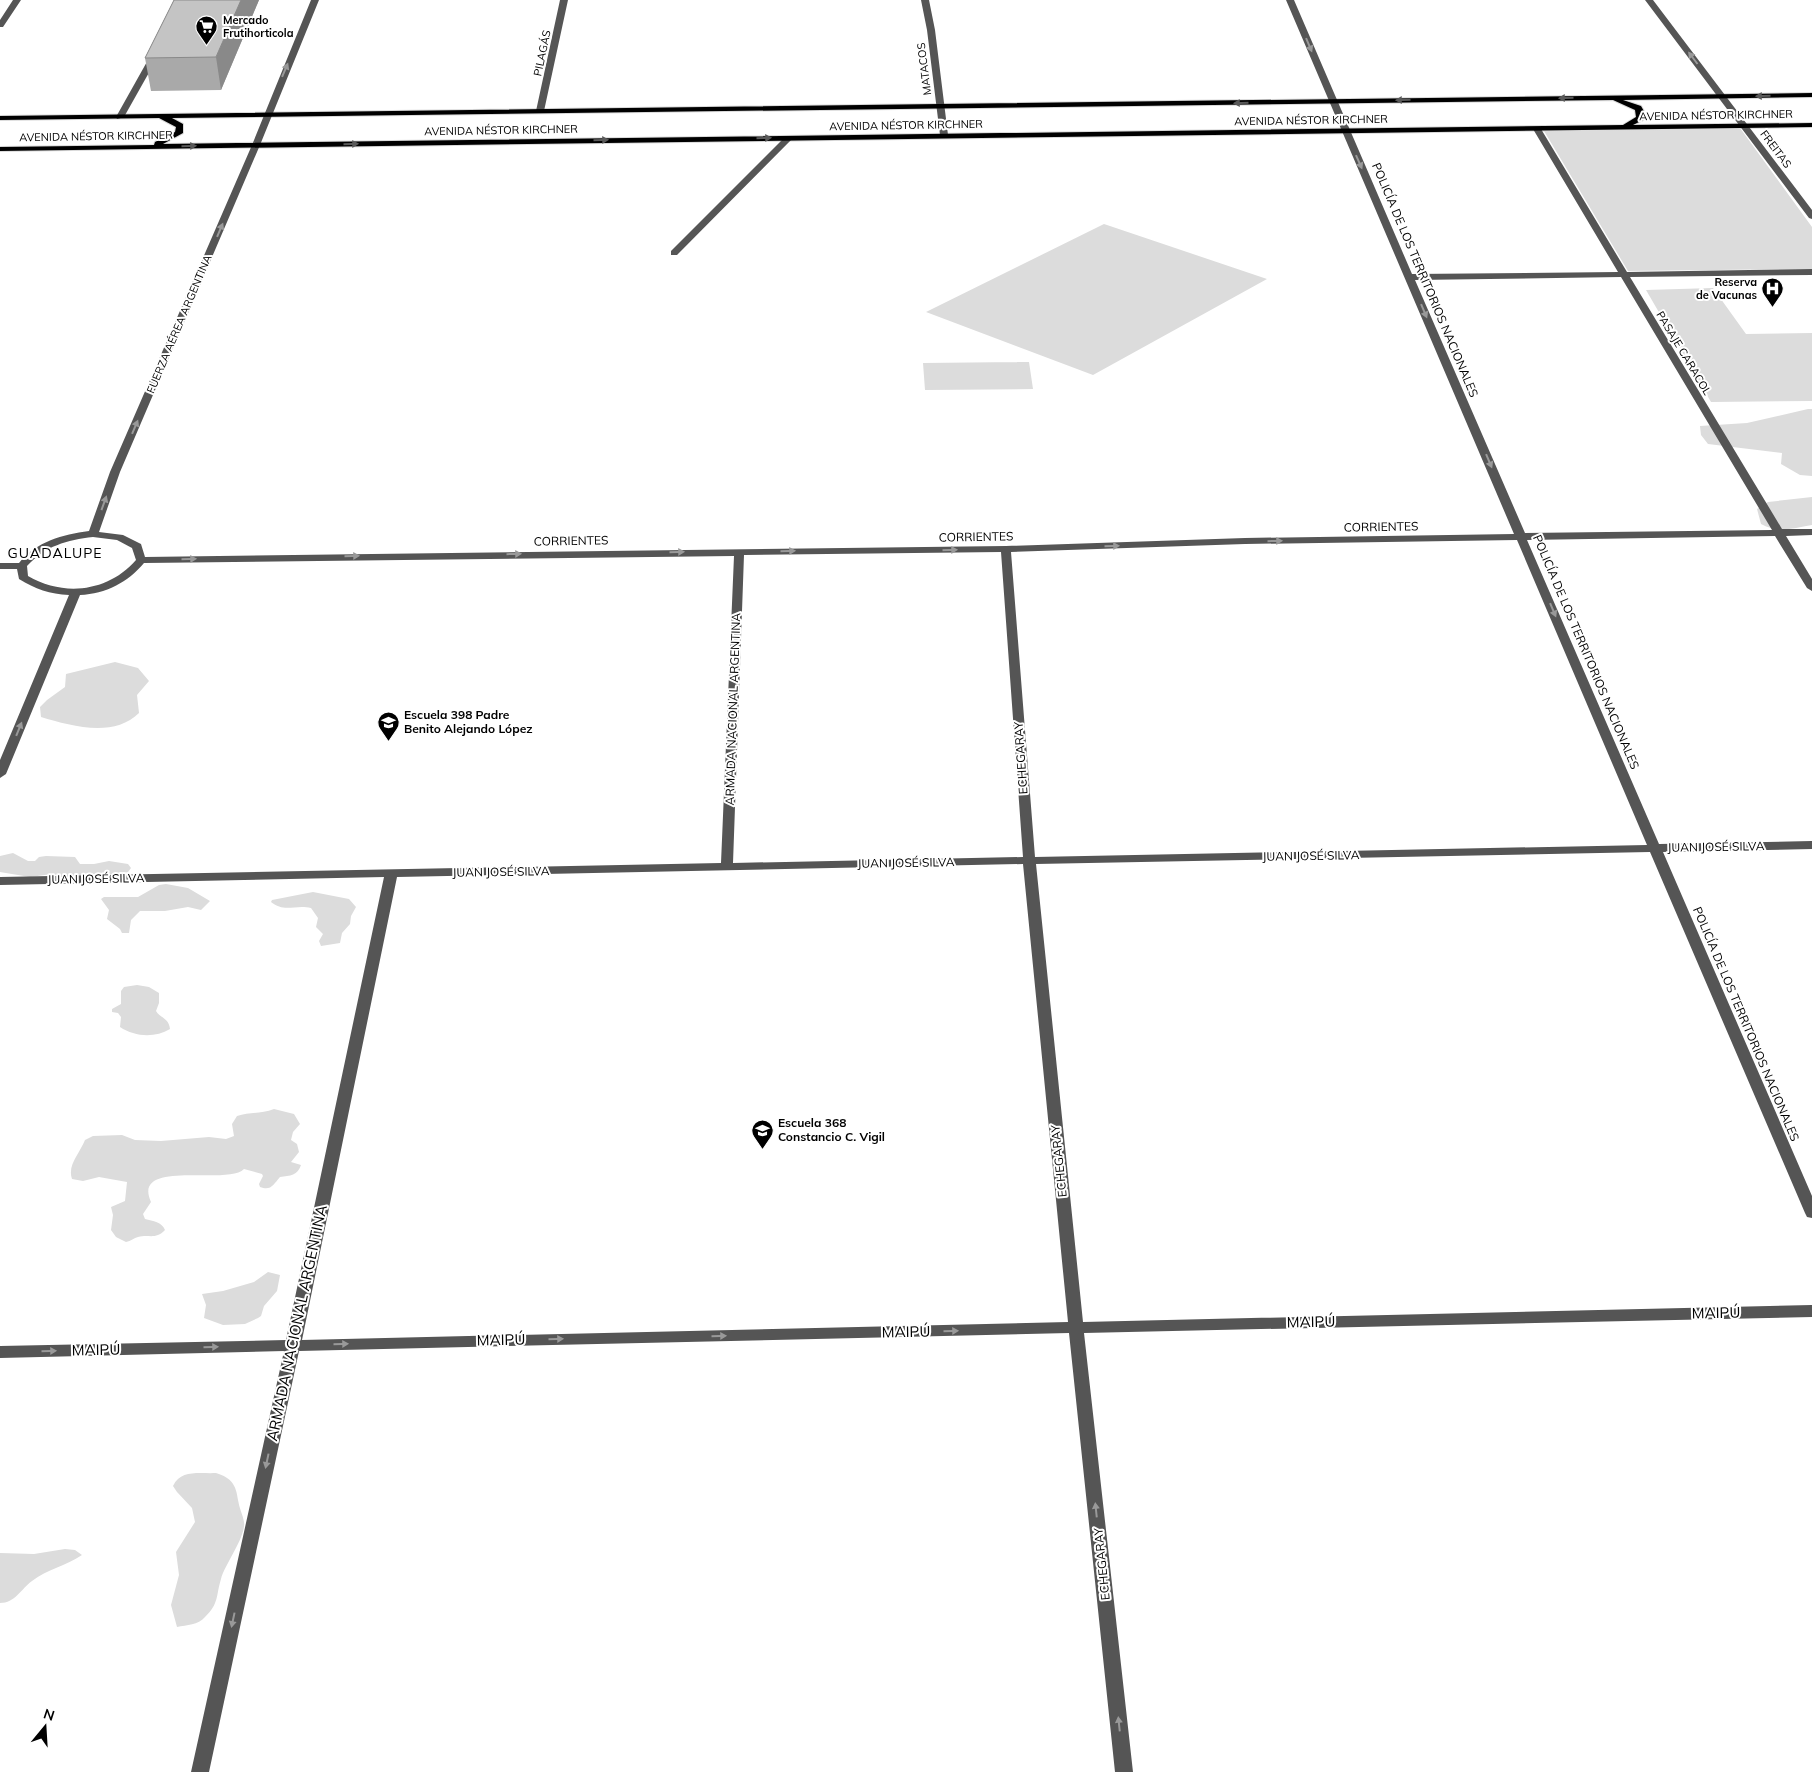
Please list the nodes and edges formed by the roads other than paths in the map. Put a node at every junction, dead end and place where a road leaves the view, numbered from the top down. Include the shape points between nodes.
1 (17, 0) edge
2 (315, 0) edge
3 (564, 0) edge
4 (926, 0) edge
5 (1290, 0) edge
6 (1649, 0) edge
7 (0, 25) edge
8 (162, 42) edge
9 (1723, 96) junction
10 (1812, 96) edge
11 (1598, 98) junction
12 (1333, 102) junction
13 (940, 107) junction
14 (540, 111) junction
15 (267, 115) junction
16 (158, 116) junction
17 (120, 117) junction
18 (0, 118) edge
19 (1812, 125) edge
20 (1745, 126) junction
21 (1621, 128) junction
22 (1537, 129) junction
23 (1346, 131) junction
24 (944, 135) junction
25 (789, 138) junction
26 (256, 145) junction
27 (151, 147) junction
28 (0, 149) edge
29 (1812, 216) edge
30 (674, 253) dead end
31 (1812, 272) edge
32 (1624, 274) junction
33 (1410, 277) junction
34 (1812, 532) edge
35 (1779, 533) junction
36 (93, 534) junction
37 (1522, 537) junction
38 (1006, 549) junction
39 (739, 552) junction
40 (141, 560) junction
41 (0, 566) edge
42 (22, 566) junction
43 (1812, 588) edge
44 (76, 592) junction
45 (0, 774) edge
46 (1812, 846) edge
47 (1656, 848) junction
48 (1029, 860) junction
49 (727, 867) junction
50 (390, 874) junction
51 (0, 881) edge
52 (1812, 1213) edge
53 (1812, 1311) edge
54 (1076, 1328) junction
55 (293, 1345) junction
56 (0, 1352) edge
57 (200, 1772) edge
58 (1124, 1772) edge

1 - 7 street
15 -> 2 street, FUERZA AÉREA ARGENTINA
3 - 14 street, PILAGÁS
4 - 13 street, MATACOS
5 -> 12 street, POLICÍA DE LOS TERRITORIOS NACIONALES
9 -> 6 street, FREITAS
8 - 17 street
10 -> 9 main road, AVENIDA NÉSTOR KIRCHNER
9 - 11 main road, AVENIDA NÉSTOR KIRCHNER
9 - 20 street, FREITAS
11 -> 12 main road, AVENIDA NÉSTOR KIRCHNER
11 - 21 main road via 1616,100 1638,108 1642,113 1633,123
12 -> 13 main road, AVENIDA NÉSTOR KIRCHNER
12 - 23 street, POLICÍA DE LOS TERRITORIOS NACIONALES
13 - 14 main road, AVENIDA NÉSTOR KIRCHNER
13 - 24 street, MATACOS
14 - 15 main road, AVENIDA NÉSTOR KIRCHNER
15 - 16 main road, AVENIDA NÉSTOR KIRCHNER
15 - 26 street, FUERZA AÉREA ARGENTINA
16 - 17 main road, AVENIDA NÉSTOR KIRCHNER
16 - 27 main road via 180,126 179,134
17 - 18 main road, AVENIDA NÉSTOR KIRCHNER
19 - 20 main road, AVENIDA NÉSTOR KIRCHNER
20 - 21 main road, AVENIDA NÉSTOR KIRCHNER
20 - 29 street, FREITAS
21 - 22 main road, AVENIDA NÉSTOR KIRCHNER
22 - 23 main road, AVENIDA NÉSTOR KIRCHNER
22 - 32 street, PASAJE CARACOL
23 - 24 main road, AVENIDA NÉSTOR KIRCHNER
23 -> 33 street, POLICÍA DE LOS TERRITORIOS NACIONALES
24 - 25 main road, AVENIDA NÉSTOR KIRCHNER
26 -> 25 main road, AVENIDA NÉSTOR KIRCHNER
25 - 30 street
27 -> 26 main road, AVENIDA NÉSTOR KIRCHNER
36 -> 26 street, FUERZA AÉREA ARGENTINA via 116,472
27 - 28 main road, AVENIDA NÉSTOR KIRCHNER
31 - 32 street
32 - 33 street
32 - 35 street, PASAJE CARACOL
33 -> 37 street, POLICÍA DE LOS TERRITORIOS NACIONALES
34 - 35 street, CORRIENTES
35 - 37 street, CORRIENTES
35 - 43 street, PASAJE CARACOL
36 - 40 street via 119,537 137,546
36 - 42 street via 47,544 30,554
38 -> 37 street, CORRIENTES
37 -> 47 street, POLICÍA DE LOS TERRITORIOS NACIONALES
39 -> 38 street, CORRIENTES
38 - 48 street, ECHEGARAY
40 -> 39 street, CORRIENTES
39 - 49 street, ARMADA NACIONAL ARGENTINA
40 - 44 street via 134,571 119,581
41 - 42 street
42 - 44 street via 23,577 34,586
45 -> 44 street
46 - 47 street, JUAN JOSÉ SILVA
47 - 48 street, JUAN JOSÉ SILVA
47 - 52 street, POLICÍA DE LOS TERRITORIOS NACIONALES
48 - 49 street, JUAN JOSÉ SILVA
48 - 54 street, ECHEGARAY
49 - 50 street, JUAN JOSÉ SILVA
50 - 51 street, JUAN JOSÉ SILVA
50 - 55 street, ARMADA NACIONAL ARGENTINA
53 - 54 street, MAIPÚ
55 -> 54 street, MAIPÚ
58 -> 54 street, ECHEGARAY
56 -> 55 street, MAIPÚ
55 -> 57 street, ARMADA NACIONAL ARGENTINA

